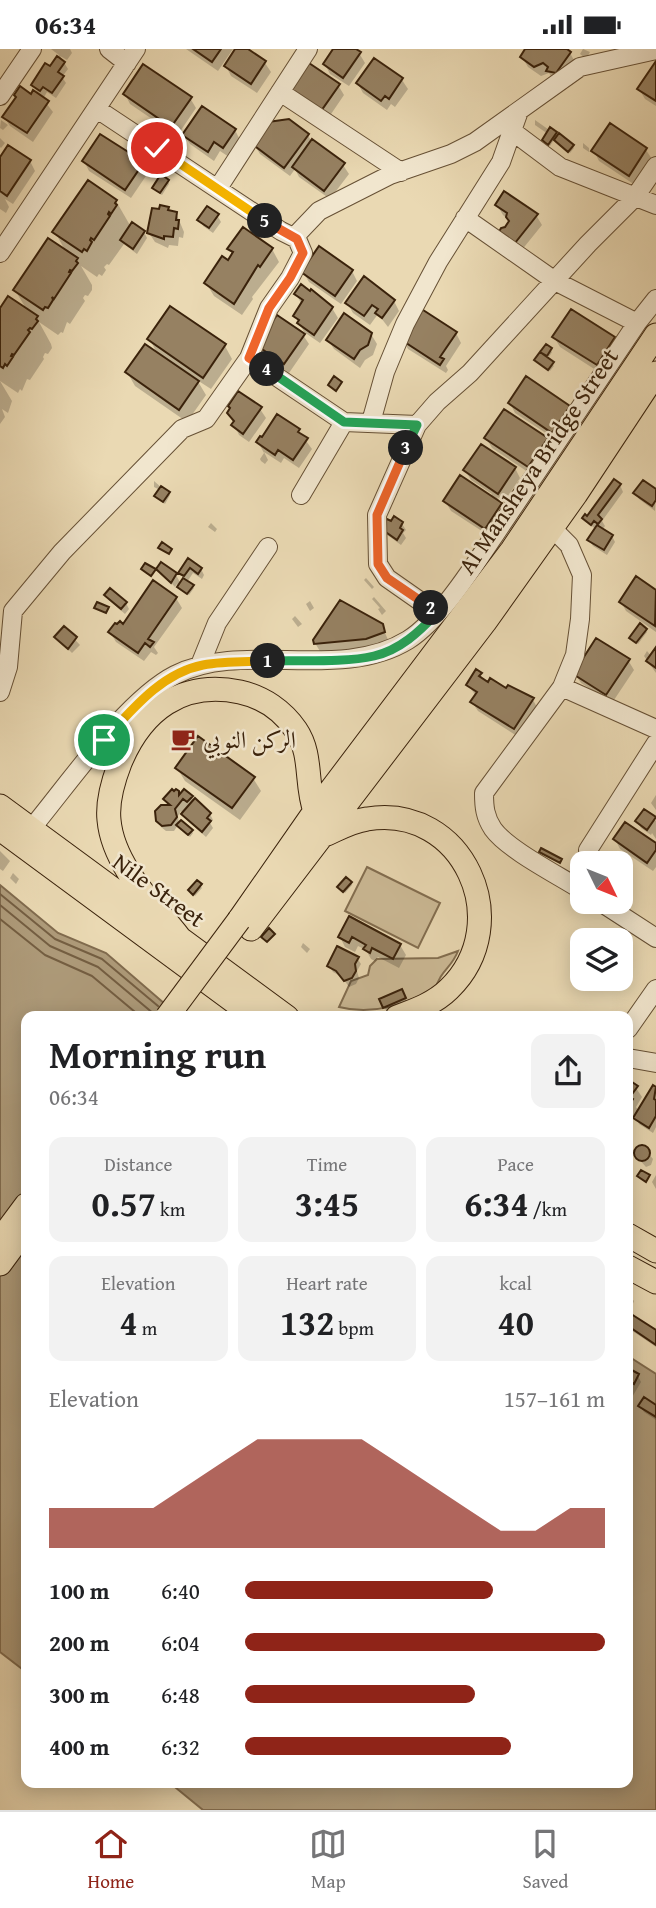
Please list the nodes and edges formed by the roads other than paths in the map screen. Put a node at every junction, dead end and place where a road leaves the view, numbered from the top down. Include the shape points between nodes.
1 (32, 49) edge
2 (109, 49) edge
3 (308, 49) edge
4 (656, 50) edge
5 (131, 56) edge
6 (280, 93) junction
7 (0, 96) edge
8 (97, 109) junction
9 (519, 111) junction
10 (512, 131) junction
11 (656, 166) edge
12 (401, 171) junction
13 (218, 188) junction
14 (635, 197) junction
15 (656, 205) edge
16 (466, 218) junction
17 (297, 239) junction
18 (0, 253) edge
19 (555, 281) junction
20 (656, 299) edge
21 (647, 329) edge
22 (249, 358) junction
23 (656, 373) edge
24 (344, 422) junction
25 (371, 422) junction
26 (417, 425) junction
27 (301, 495) dead end
28 (552, 528) junction
29 (268, 547) dead end
30 (6, 613) edge
31 (437, 613) junction
32 (200, 666) junction
33 (562, 687) junction
34 (0, 692) edge
35 (656, 729) edge
36 (656, 743) edge
37 (0, 806) edge
38 (315, 811) junction
39 (0, 829) edge
40 (31, 829) junction
41 (321, 838) junction
42 (588, 851) dead end
43 (570, 883) edge
44 (619, 914) edge
45 (245, 925) junction
46 (179, 937) junction
47 (656, 938) edge
48 (656, 989) edge
49 (172, 1011) edge
50 (189, 1011) edge
51 (247, 1011) edge
52 (279, 1011) edge
53 (410, 1011) edge
54 (633, 1022) edge
55 (633, 1059) edge
56 (656, 1063) edge
57 (21, 1212) edge
58 (21, 1236) edge
59 (633, 1238) edge
60 (0, 1240) edge
61 (656, 1251) edge
62 (0, 1264) edge
63 (633, 1270) edge
64 (656, 1282) edge

1 - 7 street
2 - 5 street
3 - 6 street
4 - 9 street via 580,67
5 - 8 street
6 - 12 street
6 - 13 street
8 - 13 street
8 - 18 street
9 - 10 street
9 - 12 street via 475,142
10 - 14 street via 560,167
10 - 16 street via 501,162
11 - 14 street
12 - 17 street via 319,211
13 - 17 street
14 - 15 street
14 - 19 street
16 - 19 street
16 - 25 street via 405,324
17 - 22 street via 303,253 269,308
19 - 21 street
19 - 26 street
20 - 21 street
21 - 31 street
21 - 38 main road, Al Mansheya Bridge Street via 512,550
22 - 24 street
22 - 30 street via 206,419 182,429
23 - 28 main road, Al Mansheya Bridge Street
24 - 25 street
24 - 27 street
25 - 26 street
26 - 31 street via 377,515 378,564 387,578
28 - 33 street via 569,545 582,575 575,655
28 - 41 main road, Al Mansheya Bridge Street
29 - 32 street via 217,623
30 - 34 street via 8,667
31 - 32 street via 410,639 373,656
32 - 40 street via 175,675 135,707
33 - 35 street
33 - 43 street via 484,793 484,809 495,831
36 - 42 street
37 - 40 main road, Nile Street
38 - 45 main road, Al Mansheya Bridge Street
38 - 46 main road via 304,745 284,715 268,703 224,689 202,690 181,695 153,713 138,729 117,770 109,821 125,864
39 - 51 main road, Nile Street
40 - 46 main road, Nile Street
41 - 45 main road, Al Mansheya Bridge Street
41 - 53 main road via 366,819 404,820 427,828 465,862 480,907 474,953 462,974 438,998
44 - 47 street
45 - 49 main road, bridge
45 - 50 main road
46 - 52 main road, Nile Street
48 - 54 street
55 - 56 street
57 - 60 main road
58 - 62 main road
59 - 61 main road
63 - 64 main road

